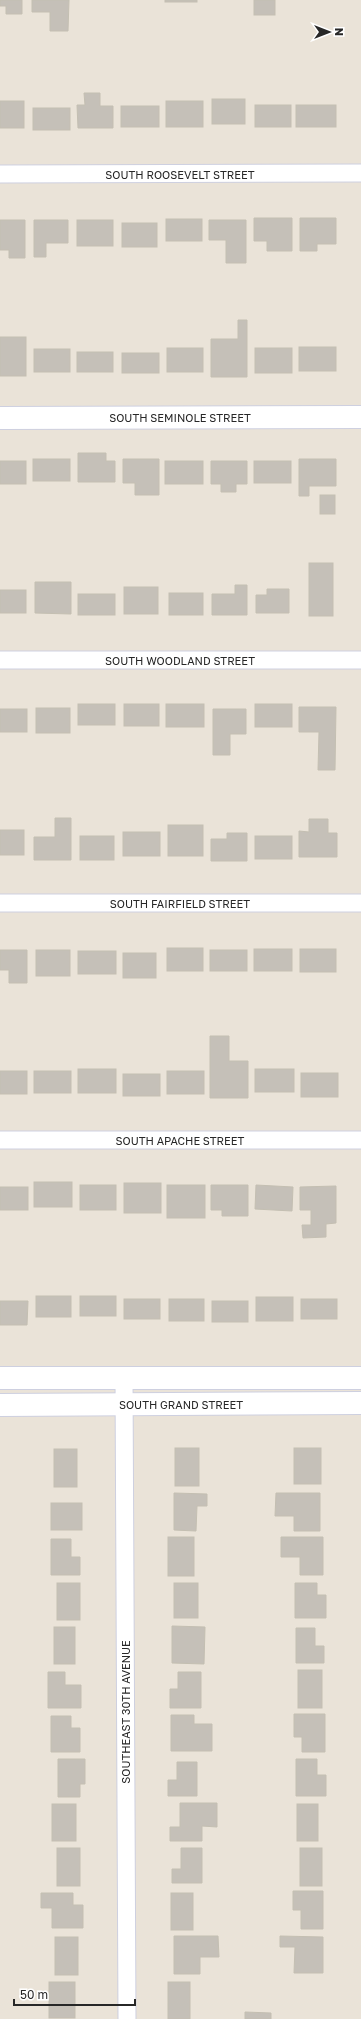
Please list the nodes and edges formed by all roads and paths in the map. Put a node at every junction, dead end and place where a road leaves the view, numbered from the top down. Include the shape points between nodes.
1 (361, 173) edge
2 (0, 174) edge
3 (361, 417) edge
4 (0, 418) edge
5 (0, 660) edge
6 (361, 660) edge
7 (0, 903) edge
8 (361, 903) edge
9 (0, 1140) edge
10 (361, 1140) edge
11 (124, 1377) junction
12 (0, 1378) edge
13 (361, 1378) edge
14 (361, 1403) edge
15 (0, 1404) edge
16 (124, 1405) junction
17 (127, 2019) edge

1 - 2 street, SOUTH ROOSEVELT STREET
3 - 4 main road, SOUTH SEMINOLE STREET
5 - 6 street, SOUTH WOODLAND STREET
7 - 8 street, SOUTH FAIRFIELD STREET
9 - 10 street, SOUTH APACHE STREET
11 - 12 main road
11 - 13 main road
11 - 16 street, SOUTHEAST 30TH AVENUE
14 - 16 main road, SOUTH GRAND STREET
15 - 16 main road, SOUTH GRAND STREET
16 - 17 street, SOUTHEAST 30TH AVENUE

